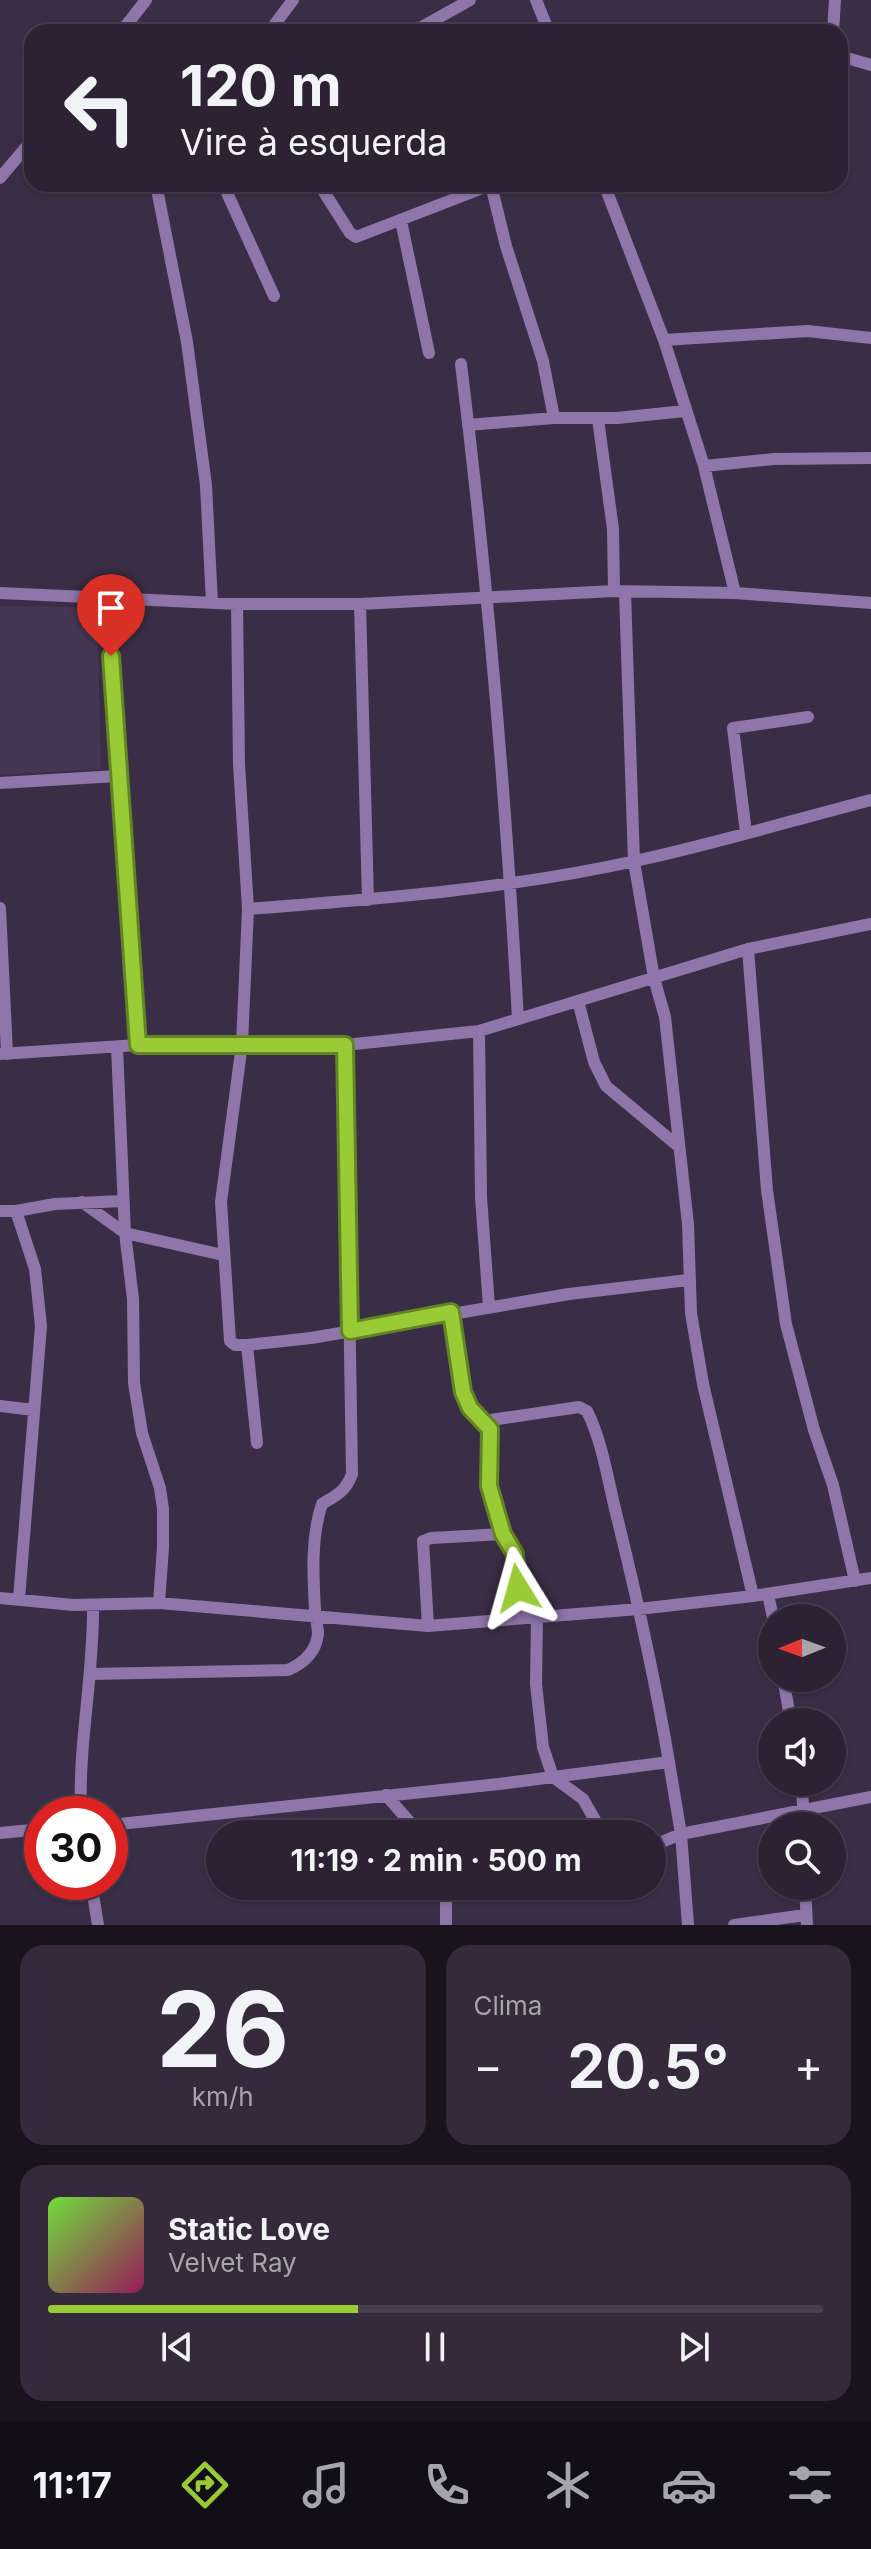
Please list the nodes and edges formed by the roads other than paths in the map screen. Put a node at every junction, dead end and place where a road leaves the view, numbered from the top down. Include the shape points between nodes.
1 (146, 0) edge
2 (293, 0) edge
3 (470, 0) edge
4 (536, 0) edge
5 (835, 0) edge
6 (127, 24) edge
7 (275, 24) edge
8 (427, 24) edge
9 (546, 24) edge
10 (834, 24) edge
11 (848, 58) edge
12 (871, 65) edge
13 (24, 150) edge
14 (0, 178) edge
15 (158, 192) edge
16 (227, 192) edge
17 (324, 192) edge
18 (472, 192) edge
19 (494, 192) edge
20 (607, 192) edge
21 (401, 221) junction
22 (274, 296) dead end
23 (871, 338) edge
24 (664, 340) junction
25 (429, 353) dead end
26 (461, 364) dead end
27 (685, 411) junction
28 (554, 418) junction
29 (598, 419) junction
30 (468, 425) junction
31 (871, 458) edge
32 (704, 466) junction
33 (620, 591) junction
34 (0, 593) edge
35 (735, 593) junction
36 (108, 596) junction
37 (487, 596) junction
38 (212, 603) junction
39 (871, 603) edge
40 (237, 604) junction
41 (360, 604) junction
42 (808, 717) dead end
43 (117, 776) junction
44 (0, 783) edge
45 (871, 800) edge
46 (746, 833) junction
47 (634, 862) junction
48 (510, 883) junction
49 (368, 900) junction
50 (0, 908) edge
51 (248, 909) junction
52 (871, 924) edge
53 (748, 949) junction
54 (654, 978) junction
55 (578, 1001) junction
56 (518, 1019) junction
57 (479, 1031) junction
58 (242, 1044) junction
59 (138, 1045) junction
60 (345, 1045) junction
61 (117, 1047) junction
62 (4, 1054) edge
63 (678, 1146) junction
64 (123, 1201) junction
65 (82, 1202) junction
66 (0, 1211) edge
67 (16, 1211) junction
68 (125, 1233) junction
69 (223, 1255) junction
70 (688, 1280) junction
71 (489, 1307) junction
72 (451, 1312) junction
73 (350, 1331) junction
74 (247, 1345) junction
75 (0, 1406) edge
76 (34, 1410) junction
77 (484, 1421) junction
78 (257, 1443) dead end
79 (503, 1534) junction
80 (871, 1578) edge
81 (855, 1581) junction
82 (768, 1594) junction
83 (753, 1596) junction
84 (0, 1598) edge
85 (19, 1599) junction
86 (159, 1603) junction
87 (770, 1604) edge
88 (93, 1605) junction
89 (639, 1609) junction
90 (537, 1616) junction
91 (520, 1617) junction
92 (315, 1618) junction
93 (428, 1626) junction
94 (90, 1674) junction
95 (669, 1762) junction
96 (553, 1777) junction
97 (386, 1795) junction
98 (81, 1796) edge
99 (802, 1796) edge
100 (871, 1797) edge
101 (804, 1811) junction
102 (408, 1820) edge
103 (595, 1820) edge
104 (128, 1823) edge
105 (24, 1831) edge
106 (0, 1833) edge
107 (681, 1834) junction
108 (666, 1840) edge
109 (94, 1900) edge
110 (446, 1900) edge
111 (805, 1900) edge
112 (806, 1920) edge
113 (98, 1925) edge
114 (446, 1925) edge
115 (688, 1925) edge
116 (734, 1925) edge

1 - 6 street
2 - 7 street
3 - 8 street
4 - 9 street
5 - 10 street
11 - 12 street
13 - 14 street
15 - 38 street via 187,342 206,485
16 - 22 street
17 - 21 street via 356,237
18 - 21 street
19 - 28 street via 543,361
20 - 24 street
21 - 25 street
23 - 24 street via 808,331
24 - 27 street
26 - 30 street
27 - 29 street
27 - 32 street
28 - 29 street
28 - 30 street
29 - 33 street
30 - 37 street
31 - 32 street
32 - 35 street
33 - 35 street
33 - 37 street
33 - 47 street
34 - 36 street
35 - 39 street
36 - 38 street
36 - 43 street
37 - 41 street
37 - 48 street
38 - 40 street
40 - 41 street
40 - 51 street
41 - 49 street
42 - 46 street via 733,728
43 - 44 street
43 - 59 street
45 - 46 street
46 - 47 street
47 - 48 street
47 - 54 street
48 - 49 street
48 - 56 street
49 - 51 street
50 - 62 street
51 - 58 street
52 - 53 street
53 - 54 street
53 - 81 street via 767,1190 786,1324
54 - 55 street
54 - 63 street via 665,1017
55 - 56 street
55 - 63 street via 606,1086
56 - 57 street
57 - 60 street
57 - 71 street via 481,1197
58 - 59 street
58 - 60 street
58 - 69 street via 221,1202
59 - 61 street
60 - 73 street
61 - 62 street
61 - 64 street
63 - 70 street via 691,1261
64 - 65 street
64 - 68 street
65 - 67 street
65 - 68 street
66 - 67 street
67 - 76 street via 38,1286 41,1326
68 - 69 street
68 - 86 street via 133,1299 134,1383 163,1509
69 - 74 street via 230,1341
70 - 71 street
70 - 83 street via 703,1384
71 - 72 street
72 - 73 street
72 - 77 street via 463,1392
73 - 74 street
73 - 92 street via 352,1474 340,1494 322,1504 317,1517
74 - 78 street
75 - 76 street
76 - 85 street
77 - 79 street via 491,1439 489,1486
77 - 89 street via 579,1407 587,1411
79 - 91 street via 515,1554
79 - 93 street via 423,1541
80 - 81 street
81 - 82 street
82 - 83 street
82 - 87 street
83 - 89 street
84 - 85 street
85 - 88 street
86 - 88 street
86 - 92 street
88 - 94 street
89 - 90 street
89 - 95 street
90 - 91 street
90 - 96 street via 536,1684 543,1747
91 - 93 street
92 - 93 street
92 - 94 street via 318,1631 310,1656 288,1670
94 - 98 street
95 - 96 street
95 - 107 street
96 - 97 street
96 - 103 street via 583,1799
97 - 102 street
97 - 104 street
99 - 101 street
100 - 101 street
101 - 107 street
105 - 106 street
107 - 108 street
107 - 115 street
109 - 113 street
110 - 114 street
111 - 112 street
112 - 116 street

